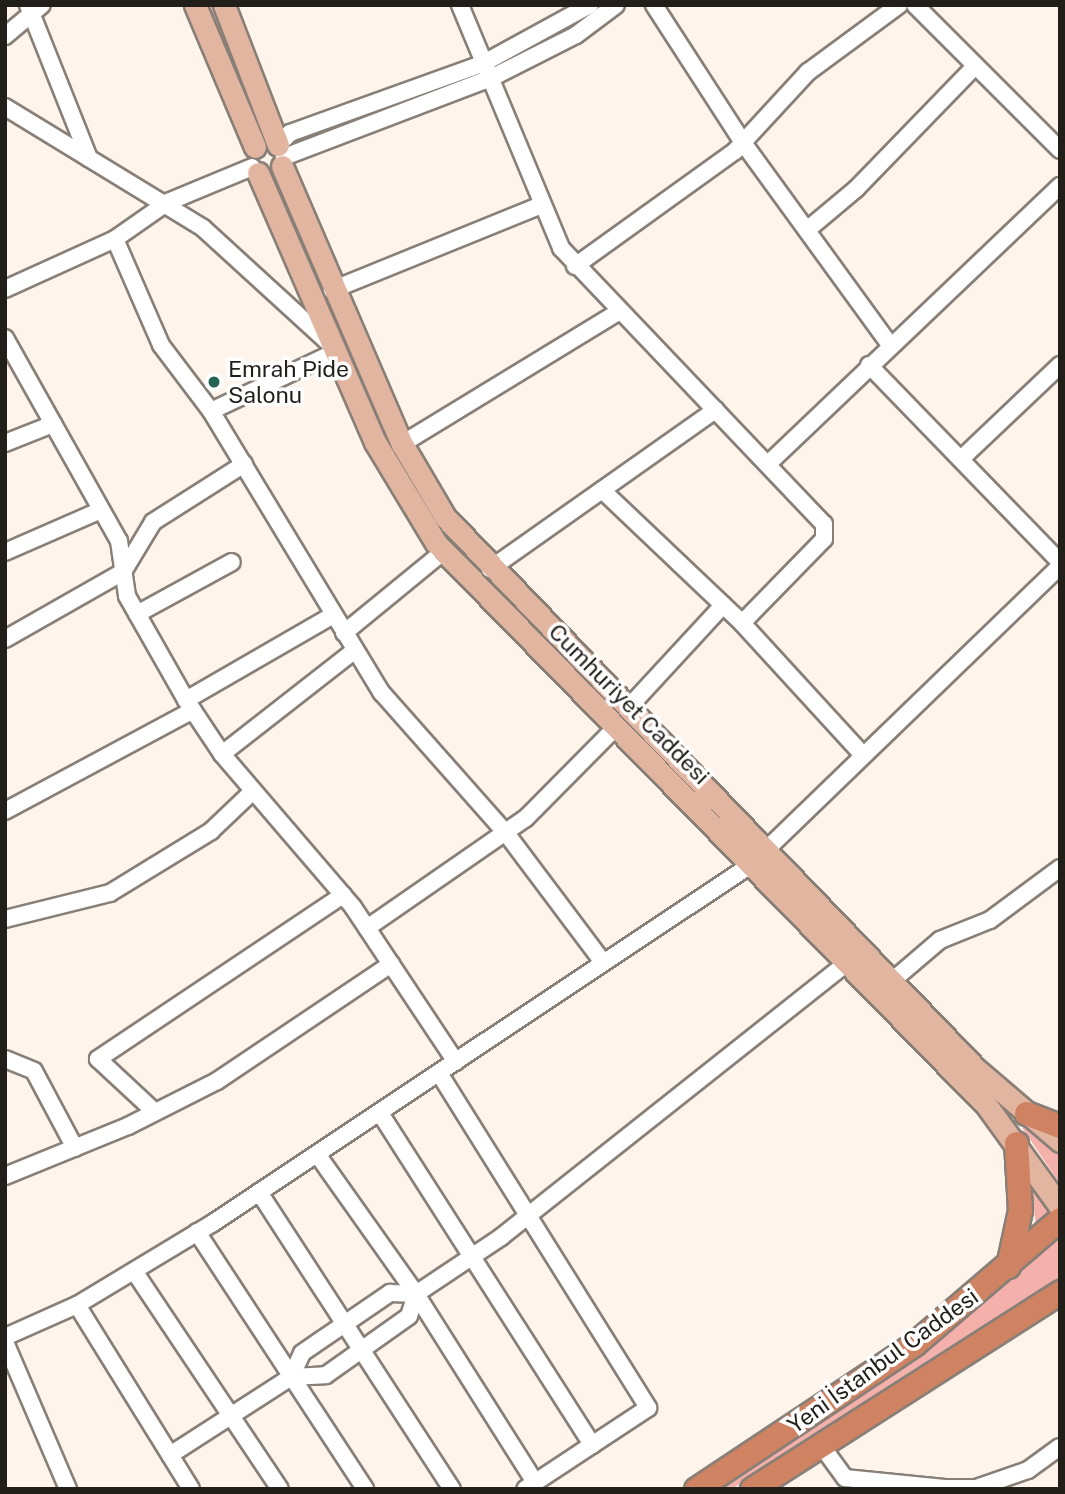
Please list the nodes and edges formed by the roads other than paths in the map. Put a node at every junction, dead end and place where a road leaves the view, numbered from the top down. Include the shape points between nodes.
1 (195, 5) edge
2 (224, 5) edge
3 (460, 5) edge
4 (590, 5) edge
5 (616, 5) edge
6 (654, 5) edge
7 (899, 5) edge
8 (915, 5) edge
9 (33, 7) edge
10 (5, 36) edge
11 (484, 63) junction
12 (975, 66) junction
13 (491, 78) junction
14 (5, 107) edge
15 (744, 144) junction
16 (1060, 150) edge
17 (281, 156) junction
18 (89, 159) junction
19 (255, 162) junction
20 (1060, 186) edge
21 (167, 202) junction
22 (541, 205) junction
23 (807, 230) junction
24 (115, 239) junction
25 (575, 266) junction
26 (5, 289) edge
27 (332, 290) junction
28 (618, 312) junction
29 (6, 342) edge
30 (890, 345) junction
31 (331, 348) junction
32 (869, 365) junction
33 (1060, 365) edge
34 (715, 410) junction
35 (211, 411) junction
36 (53, 424) junction
37 (5, 443) edge
38 (402, 444) junction
39 (962, 458) junction
40 (769, 463) junction
41 (244, 464) junction
42 (602, 489) junction
43 (101, 510) junction
44 (5, 552) edge
45 (443, 552) junction
46 (232, 562) dead end
47 (1060, 564) edge
48 (491, 569) junction
49 (123, 572) junction
50 (723, 605) junction
51 (137, 614) junction
52 (333, 615) junction
53 (742, 623) junction
54 (344, 633) junction
55 (5, 639) edge
56 (355, 650) junction
57 (189, 705) junction
58 (629, 707) junction
59 (615, 727) junction
60 (222, 754) junction
61 (862, 754) junction
62 (253, 791) junction
63 (5, 811) edge
64 (506, 833) junction
65 (760, 856) junction
66 (1060, 868) edge
67 (343, 895) junction
68 (5, 919) edge
69 (367, 928) junction
70 (603, 962) junction
71 (848, 962) junction
72 (391, 964) junction
73 (891, 981) junction
74 (5, 1059) edge
75 (456, 1062) junction
76 (439, 1073) junction
77 (155, 1112) junction
78 (380, 1113) junction
79 (1026, 1113) junction
80 (1060, 1126) edge
81 (1060, 1141) edge
82 (1016, 1143) junction
83 (75, 1148) junction
84 (317, 1154) junction
85 (5, 1176) edge
86 (259, 1192) junction
87 (1060, 1207) edge
88 (528, 1216) junction
89 (1060, 1219) edge
90 (197, 1232) junction
91 (472, 1257) junction
92 (1009, 1265) junction
93 (134, 1270) junction
94 (1060, 1292) edge
95 (416, 1294) junction
96 (77, 1305) junction
97 (1051, 1306) edge
98 (346, 1322) junction
99 (5, 1336) edge
100 (5, 1342) edge
101 (364, 1349) junction
102 (291, 1377) junction
103 (230, 1416) junction
104 (592, 1445) junction
105 (821, 1446) junction
106 (1060, 1447) edge
107 (170, 1455) junction
108 (530, 1485) edge
109 (695, 1488) edge
110 (68, 1489) edge
111 (191, 1489) edge
112 (280, 1489) edge
113 (365, 1489) edge
114 (452, 1489) edge
115 (752, 1489) edge

1 - 19 main road, Cumhuriyet Caddesi
2 - 17 main road, Cumhuriyet Caddesi
3 - 11 street
4 - 11 street
5 - 13 street via 576,35
6 - 15 street
7 - 15 street via 808,72
8 - 12 street
9 - 10 street
9 - 18 street
11 - 13 street
11 - 17 street via 290,133
12 - 16 street
12 - 23 street via 856,190
13 - 17 street
13 - 22 street
14 - 18 street
15 - 23 street
15 - 25 street
17 - 19 main road
17 - 19 main road via 272,175
17 - 27 main road, Cumhuriyet Caddesi
18 - 21 street
19 - 21 street
19 - 31 main road, Cumhuriyet Caddesi
20 - 30 street
21 - 24 street
21 - 31 street
22 - 25 street
22 - 27 street
23 - 30 street
24 - 26 street
24 - 35 street via 161,345
25 - 28 street
27 - 38 main road, Cumhuriyet Caddesi
28 - 34 street
28 - 38 street
29 - 36 street
30 - 32 street
31 - 35 street
31 - 45 main road, Cumhuriyet Caddesi via 395,481
32 - 39 street
32 - 40 street
33 - 39 street
34 - 40 street
34 - 42 street
35 - 41 street
36 - 37 street
36 - 43 street
38 - 48 main road, Cumhuriyet Caddesi via 445,517
39 - 47 street
40 - 53 street via 818,513 825,531
41 - 49 street via 153,522
41 - 52 street
42 - 48 street
42 - 50 street
43 - 44 street
43 - 49 street via 119,541
45 - 54 street
45 - 59 main road, Cumhuriyet Caddesi
46 - 51 street
47 - 61 street
48 - 58 main road, Cumhuriyet Caddesi
49 - 51 street
49 - 55 street
50 - 53 street
50 - 58 street
51 - 57 street
52 - 54 street
52 - 57 street
53 - 61 street
54 - 56 street
56 - 60 street
56 - 64 street via 382,693
57 - 60 street
57 - 63 street
58 - 65 main road, Cumhuriyet Caddesi
59 - 64 street
59 - 65 main road, Cumhuriyet Caddesi
60 - 62 street
61 - 65 street
62 - 67 street
62 - 68 street via 211,831 110,893
64 - 69 street
64 - 70 street
65 - 70 street
65 - 71 main road, Cumhuriyet Caddesi
65 - 73 main road, Cumhuriyet Caddesi
66 - 73 street via 990,920 940,940
67 - 69 street
67 - 77 street via 98,1059
69 - 72 street
70 - 75 street
71 - 82 main road, Cumhuriyet Caddesi
71 - 88 street
72 - 75 street
72 - 77 street via 227,1074
73 - 79 main road, Cumhuriyet Caddesi
74 - 83 street via 34,1071
75 - 76 street
76 - 78 street
76 - 88 street
77 - 83 street
78 - 84 street
78 - 91 street
79 - 80 highway
79 - 81 main road, Cumhuriyet Caddesi
82 - 87 main road, Cumhuriyet Caddesi
82 - 92 highway via 1021,1202
83 - 85 street
84 - 86 street
84 - 95 street
86 - 90 street
86 - 98 street
88 - 91 street
88 - 104 street via 648,1408
89 - 92 highway, Yeni İstanbul Caddesi
90 - 93 street
90 - 102 street
91 - 95 street
91 - 104 street
92 - 109 highway, Yeni İstanbul Caddesi via 914,1344
93 - 96 street
93 - 103 street
94 - 97 highway, Yeni İstanbul Caddesi
95 - 98 street via 390,1293
95 - 101 street via 409,1316
95 - 108 street
96 - 99 street
96 - 107 street
97 - 105 highway, Yeni İstanbul Caddesi
98 - 101 street
98 - 102 street via 302,1353
100 - 110 street
101 - 102 street via 326,1375
101 - 114 street
102 - 103 street
102 - 113 street
103 - 107 street
103 - 112 street
104 - 108 street
105 - 106 street via 845,1478 945,1488 976,1488 1028,1469
105 - 115 highway, Yeni İstanbul Caddesi
107 - 111 street

